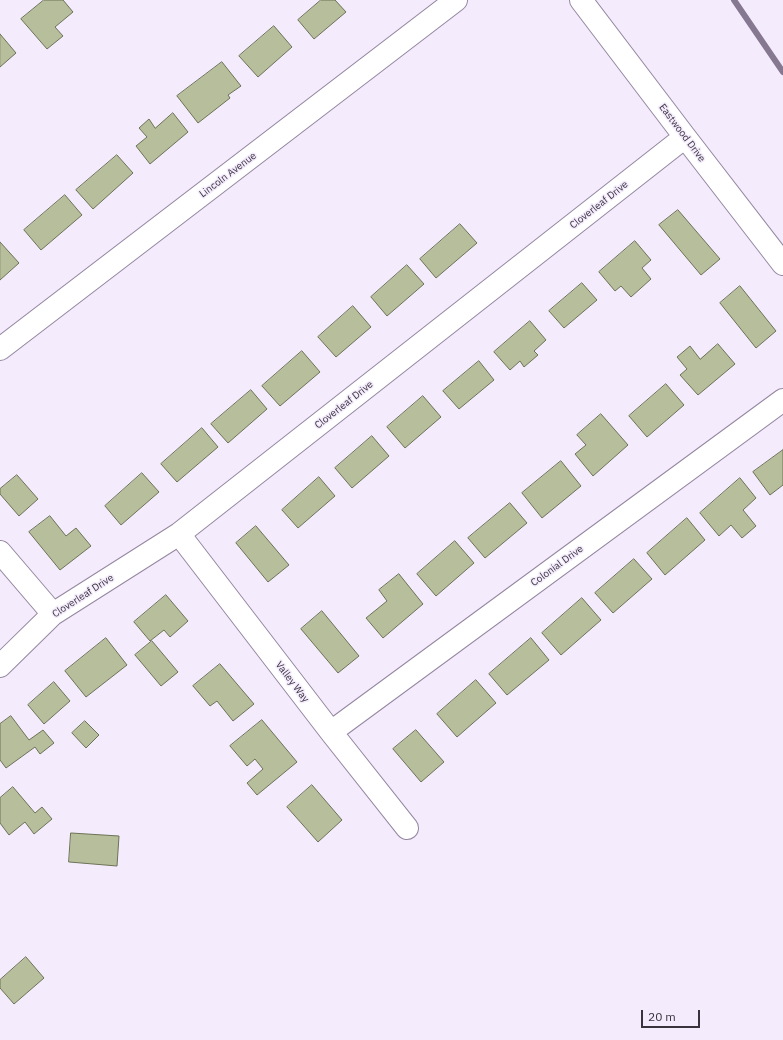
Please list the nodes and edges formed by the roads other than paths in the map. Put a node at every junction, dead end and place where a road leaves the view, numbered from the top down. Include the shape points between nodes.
1 (456, 0) edge
2 (581, 0) edge
3 (685, 137) junction
4 (783, 264) edge
5 (0, 349) edge
6 (783, 400) edge
7 (179, 534) junction
8 (0, 552) edge
9 (53, 614) junction
10 (0, 666) edge
11 (331, 732) junction
12 (407, 828) dead end

1 - 5 street, Lincoln Avenue
2 - 3 street, Eastwood Drive
3 - 4 street, Eastwood Drive
3 - 7 street, Cloverleaf Drive
6 - 11 street, Colonial Drive
7 - 9 street, Cloverleaf Drive
7 - 11 street, Valley Way
8 - 9 street
9 - 10 street, Cloverleaf Drive
11 - 12 street, Valley Way

